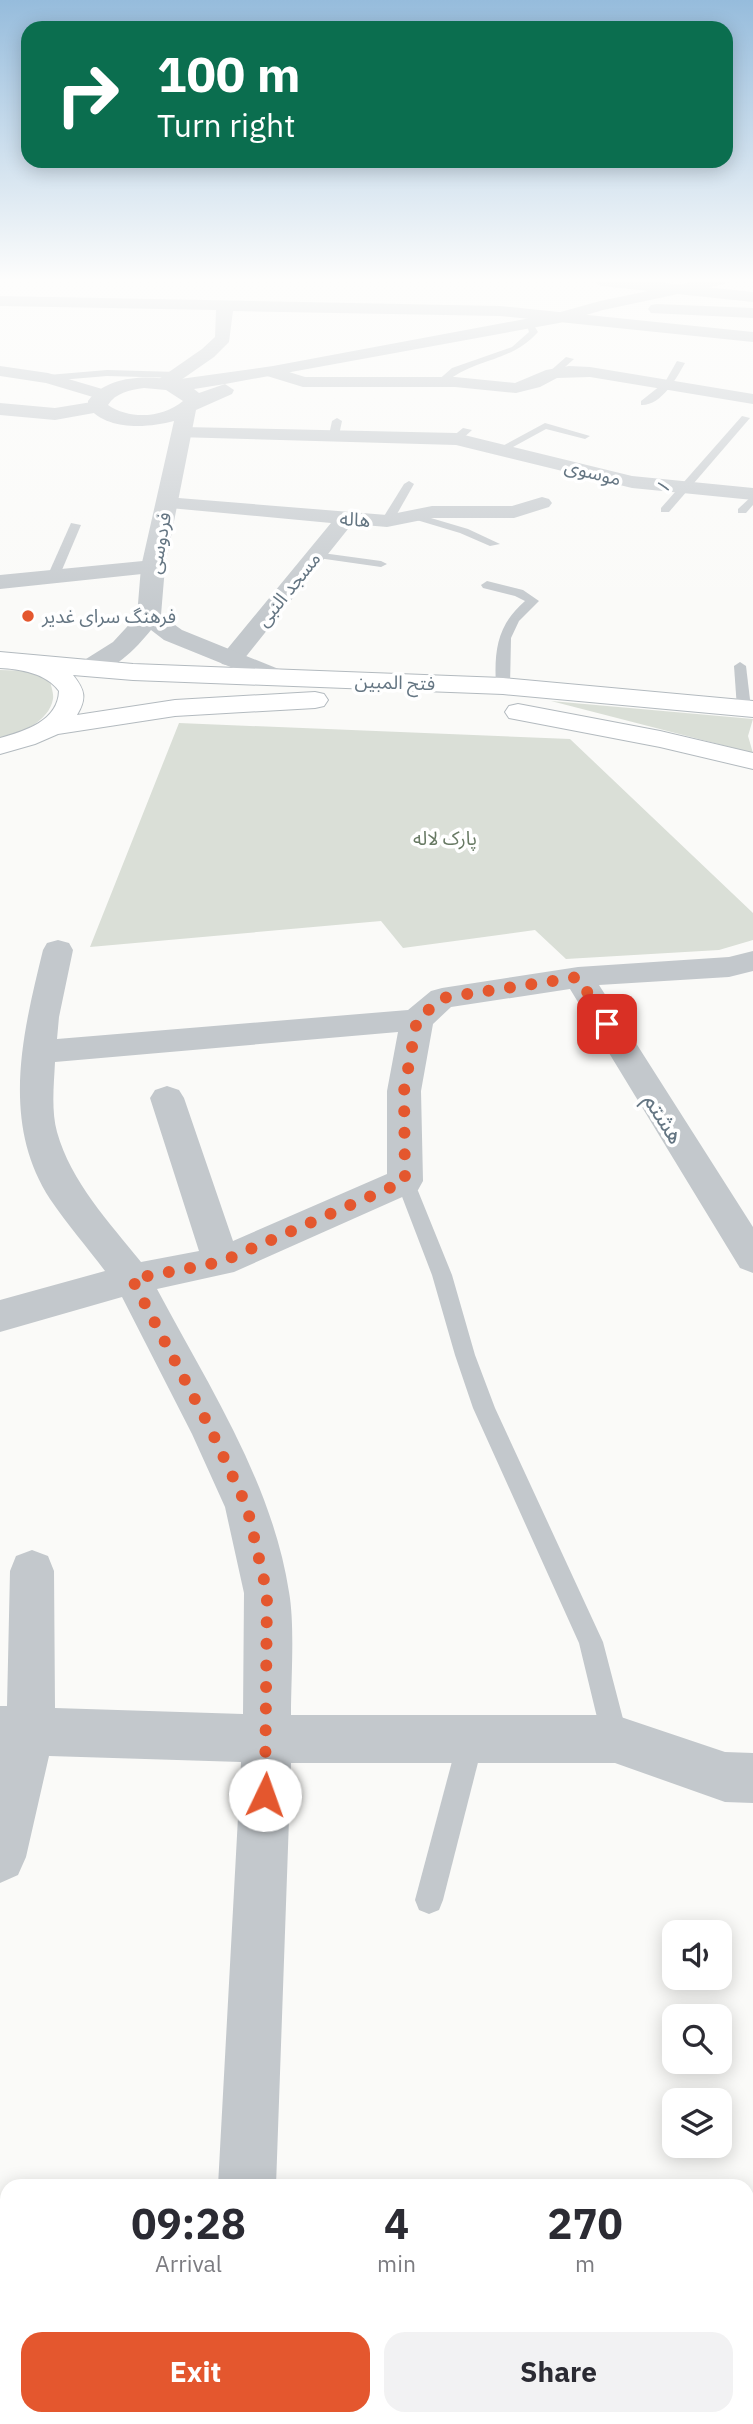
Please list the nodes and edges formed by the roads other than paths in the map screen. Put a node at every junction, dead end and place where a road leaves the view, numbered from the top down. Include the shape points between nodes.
1 (80, 394) edge
2 (117, 394) edge
3 (189, 394) edge
4 (219, 394) edge
5 (656, 394) edge
6 (726, 394) edge
7 (753, 399) edge
8 (644, 403) dead end
9 (102, 405) junction
10 (190, 406) junction
11 (0, 409) edge
12 (745, 418) dead end
13 (183, 433) junction
14 (585, 436) dead end
15 (500, 450) junction
16 (173, 470) junction
17 (409, 484) dead end
18 (687, 485) junction
19 (749, 501) edge
20 (166, 503) junction
21 (542, 503) dead end
22 (665, 510) dead end
23 (414, 516) junction
24 (345, 519) junction
25 (387, 521) junction
26 (75, 525) dead end
27 (494, 544) dead end
28 (315, 555) junction
29 (381, 564) dead end
30 (153, 567) junction
31 (53, 577) junction
32 (0, 582) edge
33 (487, 585) dead end
34 (149, 617) junction
35 (231, 659) junction
36 (0, 660) edge
37 (37, 664) junction
38 (740, 666) dead end
39 (87, 669) junction
40 (278, 677) junction
41 (503, 686) junction
42 (748, 709) edge
43 (38, 733) junction
44 (0, 746) edge
45 (0, 753) edge
46 (753, 761) edge
47 (58, 950) dead end
48 (753, 961) edge
49 (578, 977) junction
50 (417, 1020) junction
51 (40, 1052) junction
52 (166, 1098) dead end
53 (405, 1181) junction
54 (753, 1258) edge
55 (221, 1262) junction
56 (132, 1279) junction
57 (0, 1316) edge
58 (32, 1571) dead end
59 (16, 1730) edge
60 (267, 1739) junction
61 (471, 1739) junction
62 (615, 1739) junction
63 (753, 1778) edge
64 (0, 1857) edge
65 (429, 1900) dead end
66 (247, 2179) edge

1 - 9 street
2 - 9 street
3 - 10 street
4 - 10 street
5 - 8 lane
6 - 7 street
9 - 10 street via 137,420 165,417
9 - 11 street via 55,414
9 - 16 street via 157,446
10 - 13 street, فردوسی
12 - 18 lane, ۱
13 - 15 street, موسوی via 335,428 462,435
13 - 16 street, فردوسی
14 - 15 lane via 545,426
15 - 18 street, موسوی via 632,482
16 - 20 street, فردوسی
17 - 25 lane
18 - 19 street, موسوی
18 - 22 lane, ۱
20 - 24 street, هاله
20 - 30 street, فردوسی
21 - 23 street, هاله via 514,512 458,510
23 - 25 street, هاله
23 - 27 lane
24 - 25 street, هاله
24 - 28 street, مسجد النبی
26 - 31 lane
28 - 29 lane, هاله
28 - 35 street, مسجد النبی
30 - 31 street
30 - 34 street, فردوسی
31 - 32 street
33 - 41 lane via 533,601 507,628 501,655
34 - 35 street via 173,635
34 - 39 street via 116,655
35 - 40 street
36 - 37 main road, فتح المبین
37 - 39 main road, فتح المبین
37 - 43 main road via 69,685 71,700 65,714
38 - 42 lane
39 - 40 main road, فتح المبین
40 - 41 main road, فتح المبین
41 - 42 main road, فتح المبین
43 - 44 main road, فتح المبین
43 - 45 street
43 - 46 main road, فتح المبین via 175,708 332,699 477,706 556,718
47 - 51 street
48 - 49 street via 729,967
49 - 50 street via 442,998
49 - 54 street, هشتم
50 - 51 street
50 - 53 street via 404,1091
51 - 56 street via 36,1091 39,1131 63,1189
52 - 55 street
53 - 55 street
53 - 62 lane via 442,1275 484,1408 591,1642
55 - 56 street
56 - 57 street
56 - 60 street via 247,1507 267,1593
58 - 59 street
59 - 60 street
59 - 64 street
60 - 61 street
60 - 66 street
61 - 62 street
61 - 65 lane
62 - 63 street via 724,1777

